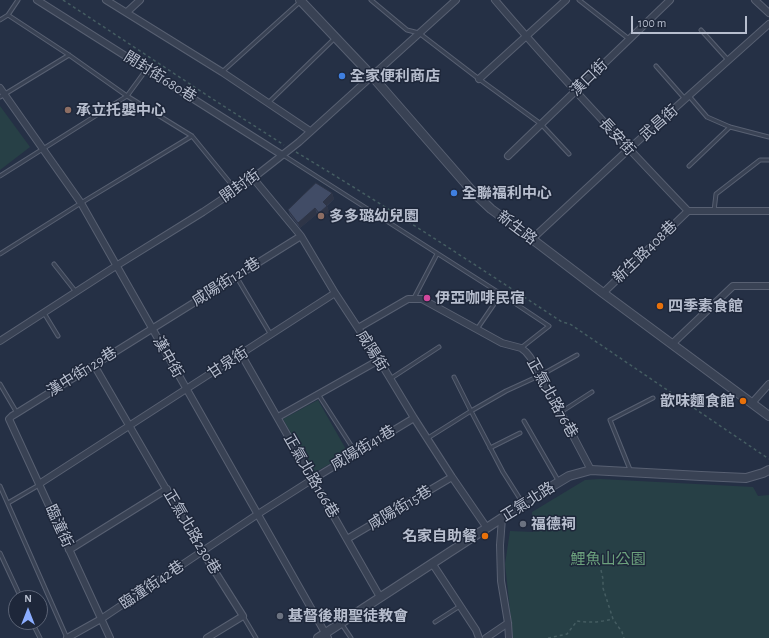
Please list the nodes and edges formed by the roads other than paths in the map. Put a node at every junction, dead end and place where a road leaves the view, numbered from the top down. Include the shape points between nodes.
1 (18, 0) edge
2 (37, 0) edge
3 (106, 0) edge
4 (140, 0) edge
5 (371, 0) edge
6 (456, 0) edge
7 (495, 0) edge
8 (566, 0) edge
9 (579, 0) edge
10 (670, 0) edge
11 (755, 0) edge
12 (300, 1) edge
13 (127, 12) junction
14 (769, 13) edge
15 (8, 15) junction
16 (0, 20) edge
17 (769, 24) edge
18 (701, 30) dead end
19 (419, 34) junction
20 (526, 36) junction
21 (335, 38) junction
22 (629, 39) junction
23 (69, 55) junction
24 (729, 60) junction
25 (656, 66) dead end
26 (146, 69) junction
27 (222, 72) junction
28 (372, 76) junction
29 (479, 79) junction
30 (0, 88) edge
31 (575, 91) junction
32 (2, 95) edge
33 (127, 96) junction
34 (687, 98) junction
35 (268, 103) junction
36 (541, 124) junction
37 (730, 127) junction
38 (310, 131) junction
39 (192, 136) junction
40 (769, 137) edge
41 (43, 148) junction
42 (628, 149) junction
43 (569, 154) dead end
44 (282, 155) junction
45 (508, 156) dead end
46 (769, 160) edge
47 (689, 166) dead end
48 (0, 176) edge
49 (252, 178) junction
50 (236, 190) junction
51 (81, 203) junction
52 (688, 211) junction
53 (714, 211) junction
54 (769, 211) edge
55 (301, 236) junction
56 (532, 239) junction
57 (0, 254) edge
58 (437, 254) junction
59 (54, 264) dead end
60 (116, 266) junction
61 (236, 276) junction
62 (769, 286) edge
63 (76, 292) junction
64 (335, 293) junction
65 (603, 293) junction
66 (501, 294) junction
67 (414, 298) junction
68 (44, 313) junction
69 (152, 328) junction
70 (358, 328) junction
71 (477, 329) junction
72 (271, 335) junction
73 (58, 336) dead end
74 (0, 341) edge
75 (672, 344) junction
76 (439, 347) dead end
77 (521, 348) junction
78 (242, 354) junction
79 (577, 356) dead end
80 (378, 360) junction
81 (94, 365) junction
82 (541, 375) junction
83 (454, 378) dead end
84 (390, 379) junction
85 (0, 384) edge
86 (769, 384) edge
87 (186, 389) junction
88 (592, 392) dead end
89 (318, 394) junction
90 (653, 398) dead end
91 (752, 403) junction
92 (471, 411) junction
93 (561, 412) junction
94 (14, 414) junction
95 (769, 416) edge
96 (278, 417) junction
97 (414, 418) junction
98 (524, 421) dead end
99 (130, 426) junction
100 (520, 433) dead end
101 (428, 438) junction
102 (490, 448) junction
103 (356, 453) junction
104 (591, 470) junction
105 (631, 472) junction
106 (767, 473) edge
107 (452, 477) junction
108 (313, 479) junction
109 (560, 482) junction
110 (40, 484) junction
111 (0, 486) edge
112 (167, 489) junction
113 (8, 503) junction
114 (523, 503) junction
115 (258, 514) junction
116 (502, 518) junction
117 (487, 528) junction
118 (347, 539) junction
119 (70, 550) junction
120 (202, 550) junction
121 (0, 553) edge
122 (432, 563) junction
123 (17, 590) edge
124 (380, 597) junction
125 (460, 606) junction
126 (243, 616) junction
127 (101, 619) junction
128 (435, 622) dead end
129 (341, 623) junction
130 (508, 623) junction
131 (326, 635) edge
132 (67, 638) edge
133 (110, 638) edge
134 (208, 638) edge
135 (256, 638) edge
136 (318, 638) edge
137 (351, 638) edge
138 (479, 638) edge
139 (486, 638) edge
140 (509, 638) edge

1 - 15 lane
2 - 26 street, 開封街680巷
3 - 13 street
4 - 13 street
5 - 19 lane via 407,30
6 - 19 street, 開封街
7 - 20 street, 長安街
8 - 20 street
9 - 22 lane
10 - 22 street, 漢口街
11 - 14 street
12 - 21 street, 新生路
12 - 27 lane
13 - 27 street
15 - 16 lane
15 - 23 lane
17 - 24 street, 武昌街
18 - 24 lane
19 - 28 street, 開封街
19 - 29 lane
20 - 29 street
20 - 31 street, 長安街
21 - 28 street, 新生路
21 - 35 lane
22 - 31 street, 漢口街
23 - 32 lane
23 - 33 lane
24 - 34 street, 武昌街
25 - 34 lane
26 - 33 lane
26 - 44 street, 開封街680巷
27 - 35 street
28 - 38 street, 開封街
28 - 56 street, 新生路 via 473,192 491,209
29 - 36 lane
30 - 32 street, 漢中街
31 - 36 street, 漢口街
31 - 42 street, 長安街
32 - 41 street, 漢中街
33 - 39 lane
33 - 41 lane
34 - 37 lane via 707,117
34 - 42 street, 武昌街
35 - 38 street
36 - 43 lane
36 - 45 street, 漢口街
37 - 40 lane
37 - 47 lane
38 - 44 street, 開封街
39 - 50 lane
39 - 51 lane
41 - 48 lane
41 - 51 street, 漢中街
42 - 52 street, 長安街
42 - 56 street, 武昌街
44 - 49 street, 開封街
44 - 58 lane
46 - 53 lane via 760,160 716,194
49 - 50 street, 開封街
49 - 55 street, 咸陽街
50 - 60 street, 開封街
51 - 57 lane
51 - 60 street, 漢中街
52 - 53 street
52 - 65 street, 新生路408巷
53 - 54 street
55 - 61 street, 咸陽街121巷
55 - 64 street, 咸陽街
56 - 65 street, 新生路
58 - 66 lane
58 - 67 lane
59 - 63 lane
60 - 63 street, 開封街
60 - 69 street, 漢中街
61 - 69 street, 咸陽街121巷
61 - 72 lane
62 - 75 street via 732,286
63 - 68 street, 開封街
64 - 70 street, 咸陽街
64 - 72 street, 甘泉街
65 - 75 street, 新生路
66 - 71 lane
66 - 77 lane via 549,326
67 - 70 street via 408,298
67 - 71 street, 正氣北路76巷 via 422,298
68 - 73 lane
68 - 74 street, 開封街
69 - 81 street, 漢中街129巷
69 - 87 street, 漢中街
70 - 80 street, 咸陽街
71 - 77 street, 正氣北路76巷 via 502,343
72 - 78 street, 甘泉街
75 - 91 street, 新生路
76 - 84 lane
77 - 82 street, 正氣北路76巷
78 - 87 street, 甘泉街
78 - 96 street, 正氣北路166巷
79 - 82 lane
80 - 84 street, 咸陽街
80 - 89 street
81 - 94 street, 漢中街129巷
81 - 99 street, 正氣北路230巷
82 - 92 lane
82 - 93 street, 正氣北路76巷
83 - 92 lane
84 - 97 street, 咸陽街
85 - 94 lane
86 - 91 street
87 - 99 street, 甘泉街
87 - 115 street, 漢中街
88 - 93 lane
89 - 96 street
89 - 103 lane
90 - 105 lane via 610,420
91 - 95 street, 新生路
92 - 101 lane
92 - 102 lane
93 - 104 street, 正氣北路76巷
94 - 110 street, 臨潼街 via 9,419
96 - 108 street, 正氣北路166巷
97 - 101 street, 咸陽街
97 - 103 street, 咸陽街41巷
98 - 109 lane
99 - 110 street, 甘泉街
99 - 112 street, 正氣北路230巷
100 - 102 lane
101 - 107 street, 咸陽街
102 - 114 lane
103 - 108 street, 咸陽街41巷
104 - 105 street, 正氣北路
104 - 109 street, 正氣北路 via 569,476
105 - 106 street, 正氣北路 via 746,478
107 - 117 street, 咸陽街
107 - 118 street, 咸陽街15巷
108 - 115 street, 咸陽街41巷
108 - 118 street, 正氣北路166巷
109 - 114 street, 正氣北路
110 - 113 lane
110 - 119 street, 臨潼街
111 - 113 lane
112 - 119 street
112 - 120 street, 正氣北路230巷
113 - 132 lane
114 - 116 street, 正氣北路
115 - 120 street, 臨潼街42巷
115 - 131 street, 漢中街
116 - 117 street, 正氣北路
116 - 130 street via 501,581
117 - 122 street, 正氣北路
118 - 124 street, 正氣北路166巷
119 - 127 street, 臨潼街
120 - 126 street, 正氣北路230巷
120 - 127 street, 臨潼街42巷
121 - 123 lane
122 - 124 street, 正氣北路
122 - 125 street
124 - 129 street, 正氣北路
125 - 128 lane
125 - 138 street
126 - 134 street
126 - 135 lane, 正氣北路230巷
127 - 132 street, 臨潼街42巷
127 - 133 street, 臨潼街
129 - 131 street, 正氣北路
129 - 137 lane
130 - 139 street
130 - 140 street
131 - 136 street, 正氣北路

